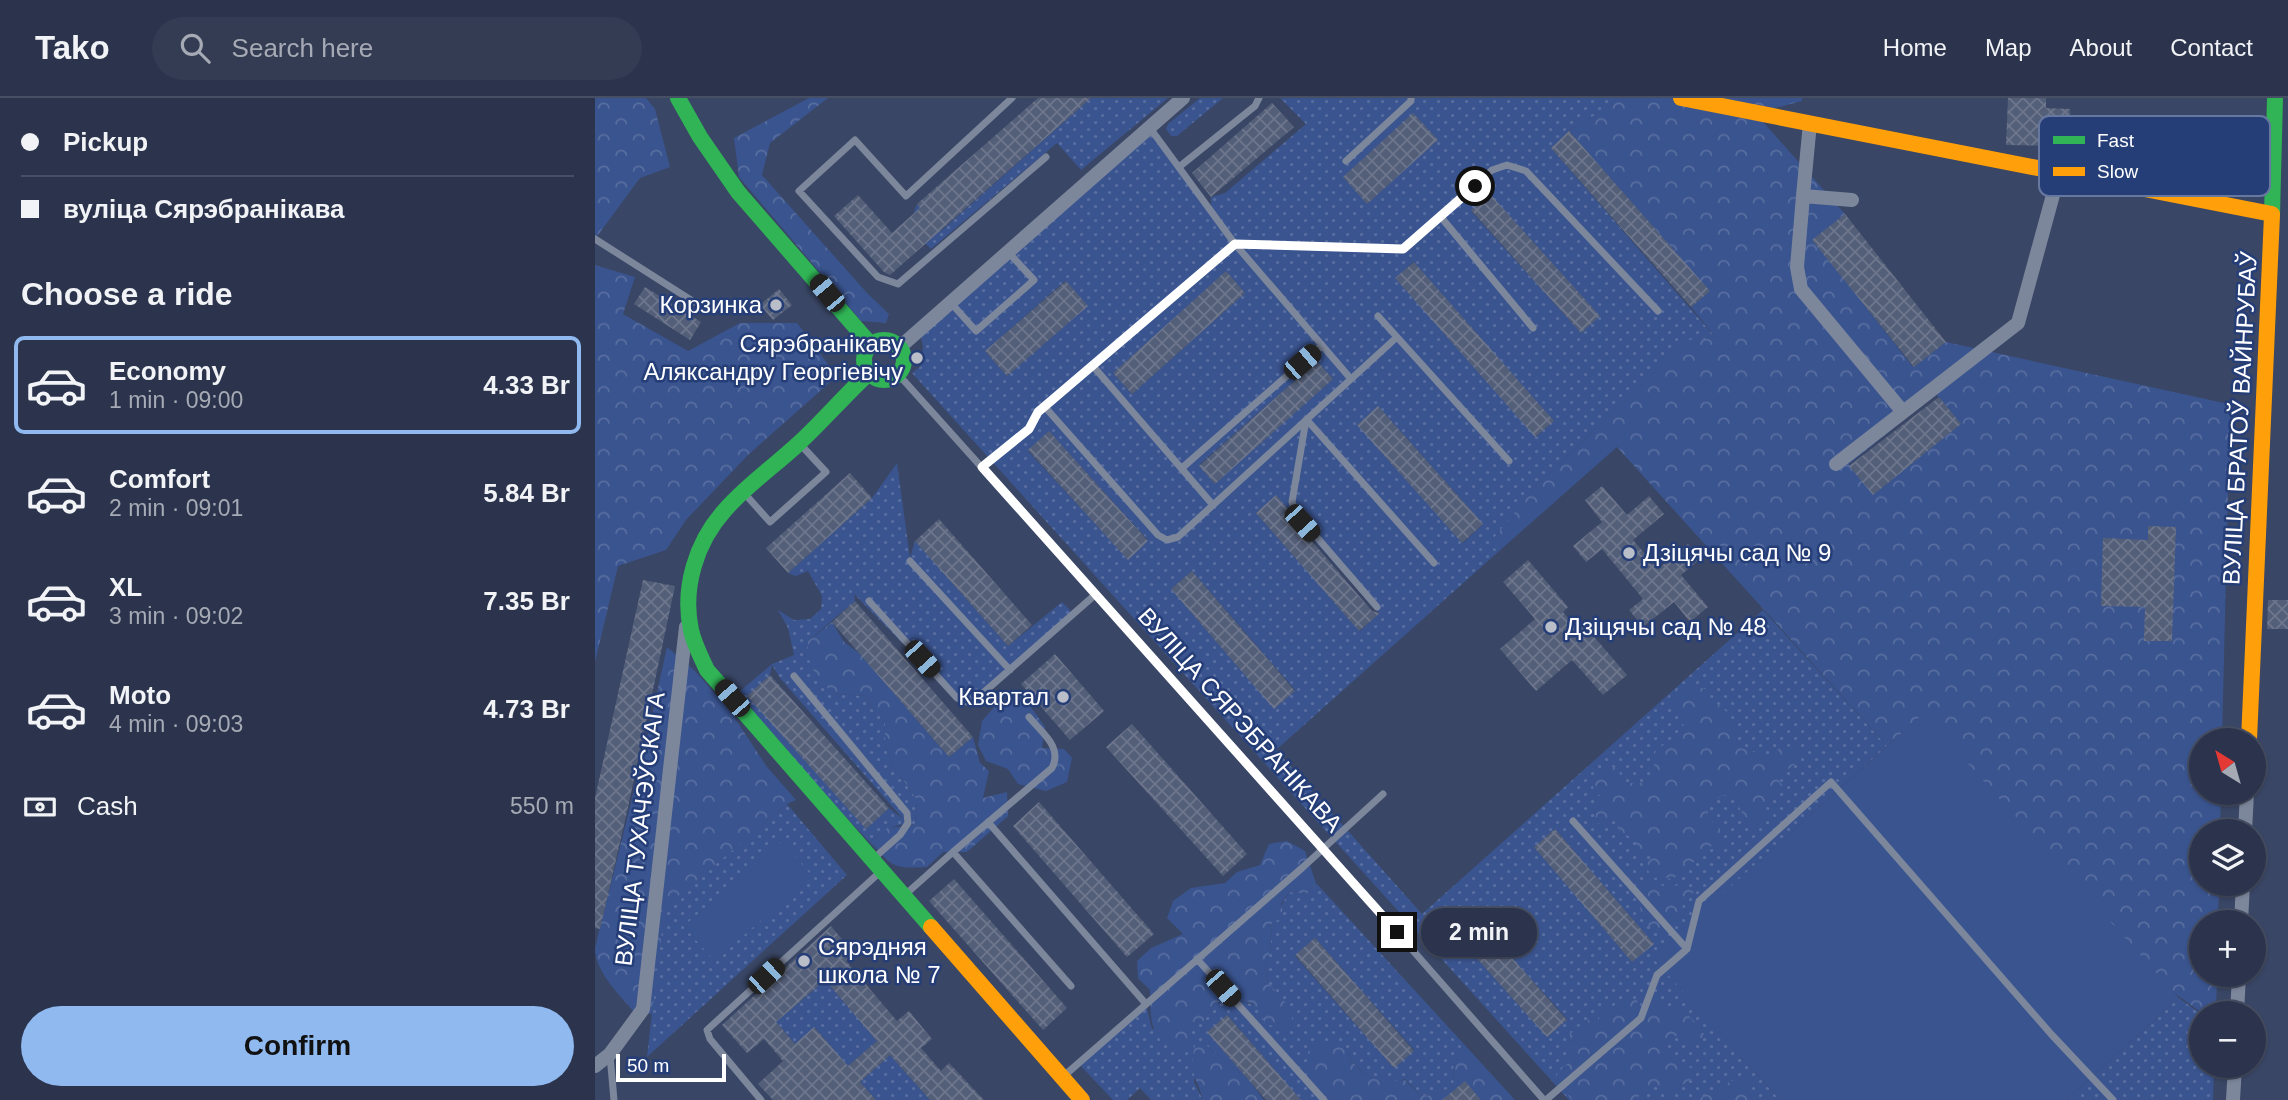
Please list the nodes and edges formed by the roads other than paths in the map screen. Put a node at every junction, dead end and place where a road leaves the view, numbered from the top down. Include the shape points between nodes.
1 (1012, 98) edge
2 (1183, 98) edge
3 (1259, 98) edge
4 (1412, 98) edge
5 (1681, 98) edge
6 (2275, 98) edge
7 (683, 102) edge
8 (1810, 123) junction
9 (1150, 127) junction
10 (1046, 157) dead end
11 (1346, 160) dead end
12 (1179, 167) junction
13 (2039, 169) edge
14 (1804, 196) junction
15 (2053, 196) edge
16 (2178, 196) edge
17 (1852, 200) dead end
18 (2272, 214) junction
19 (1440, 216) junction
20 (595, 239) edge
21 (1235, 244) junction
22 (1009, 253) junction
23 (694, 302) dead end
24 (951, 303) junction
25 (1658, 311) dead end
26 (1378, 316) dead end
27 (1533, 328) dead end
28 (1397, 337) junction
29 (871, 345) junction
30 (1322, 345) junction
31 (900, 347) junction
32 (1093, 366) junction
33 (869, 373) junction
34 (898, 374) junction
35 (1351, 379) junction
36 (1045, 407) junction
37 (1903, 412) junction
38 (1307, 419) junction
39 (799, 443) junction
40 (1509, 461) dead end
41 (1836, 464) dead end
42 (982, 467) junction
43 (1182, 468) junction
44 (744, 493) junction
45 (1213, 505) junction
46 (910, 561) dead end
47 (1434, 563) dead end
48 (692, 581) junction
49 (1096, 594) junction
50 (869, 601) dead end
51 (1377, 607) dead end
52 (1010, 670) junction
53 (794, 676) dead end
54 (1029, 717) dead end
55 (2250, 728) edge
56 (1383, 794) dead end
57 (1573, 821) dead end
58 (988, 822) junction
59 (1323, 848) junction
60 (953, 852) junction
61 (877, 865) junction
62 (904, 896) junction
63 (1687, 949) junction
64 (1197, 959) junction
65 (1071, 986) dead end
66 (1146, 1004) junction
67 (610, 1054) junction
68 (595, 1066) edge
69 (1062, 1077) junction
70 (2234, 1078) edge
71 (614, 1100) edge
72 (761, 1100) edge
73 (1082, 1100) edge
74 (1324, 1100) edge
75 (1545, 1100) edge
76 (2113, 1100) edge
77 (2233, 1100) edge

1 - 10 lane via 906,196 855,140 799,191 878,277 898,284
2 - 9 street
3 - 12 lane
4 - 11 lane
5 - 8 street
6 - 18 street, ВУЛІЦА БРАТОЎ ВАЙНРУБАЎ
7 - 29 street via 700,137 738,192
8 - 13 street
8 - 14 street
9 - 12 lane
9 - 22 street
12 - 21 lane
14 - 17 street
14 - 37 street via 1797,267 1801,289
15 - 37 street via 2018,323
16 - 18 street
18 - 55 street, ВУЛІЦА БРАТОЎ ВАЙНРУБАЎ
19 - 21 lane via 1403,249
19 - 25 lane via 1492,170 1507,165 1526,171
19 - 27 lane
20 - 23 lane
21 - 30 lane
21 - 32 lane
22 - 24 street
22 - 24 lane via 1034,280 976,331
24 - 31 street
26 - 28 lane
28 - 35 lane
28 - 40 lane
29 - 31 street via 882,340
29 - 33 street via 864,362
30 - 35 lane
30 - 43 lane
31 - 34 street via 904,364
32 - 36 lane
32 - 43 lane
33 - 34 street via 880,379
33 - 39 street
34 - 42 lane, ВУЛІЦА СЯРЭБРАНІКАВА
35 - 38 lane
36 - 42 lane via 1029,429
36 - 45 lane via 1167,541 1178,537
37 - 41 street
38 - 45 lane
38 - 47 lane
38 - 51 lane via 1292,502 1296,513
39 - 44 street
39 - 44 lane via 826,472 770,522
42 - 49 lane, ВУЛІЦА СЯРЭБРАНІКАВА
43 - 45 lane
44 - 48 street via 701,545
46 - 52 lane
48 - 61 street via 690,629 707,670
48 - 67 street, ВУЛІЦА ТУХАЧЭЎСКАГА via 643,1009
49 - 52 lane
49 - 59 lane, ВУЛІЦА СЯРЭБРАНІКАВА
50 - 52 lane via 957,698 975,700
53 - 61 lane via 907,813 908,823
54 - 58 lane via 1055,748 1057,759
56 - 59 lane
57 - 63 lane
58 - 60 lane
58 - 66 lane
59 - 64 lane
59 - 75 lane, ВУЛІЦА СЯРЭБРАНІКАВА
60 - 62 lane
60 - 65 lane
61 - 62 street
61 - 72 lane via 707,1030
62 - 69 street
63 - 75 lane via 1657,975 1641,1018
63 - 76 lane via 1699,901 1831,782
64 - 66 lane
64 - 74 lane
66 - 69 lane
67 - 68 street, ВУЛІЦА ТУХАЧЭЎСКАГА
67 - 71 lane
69 - 73 street
70 - 77 street

